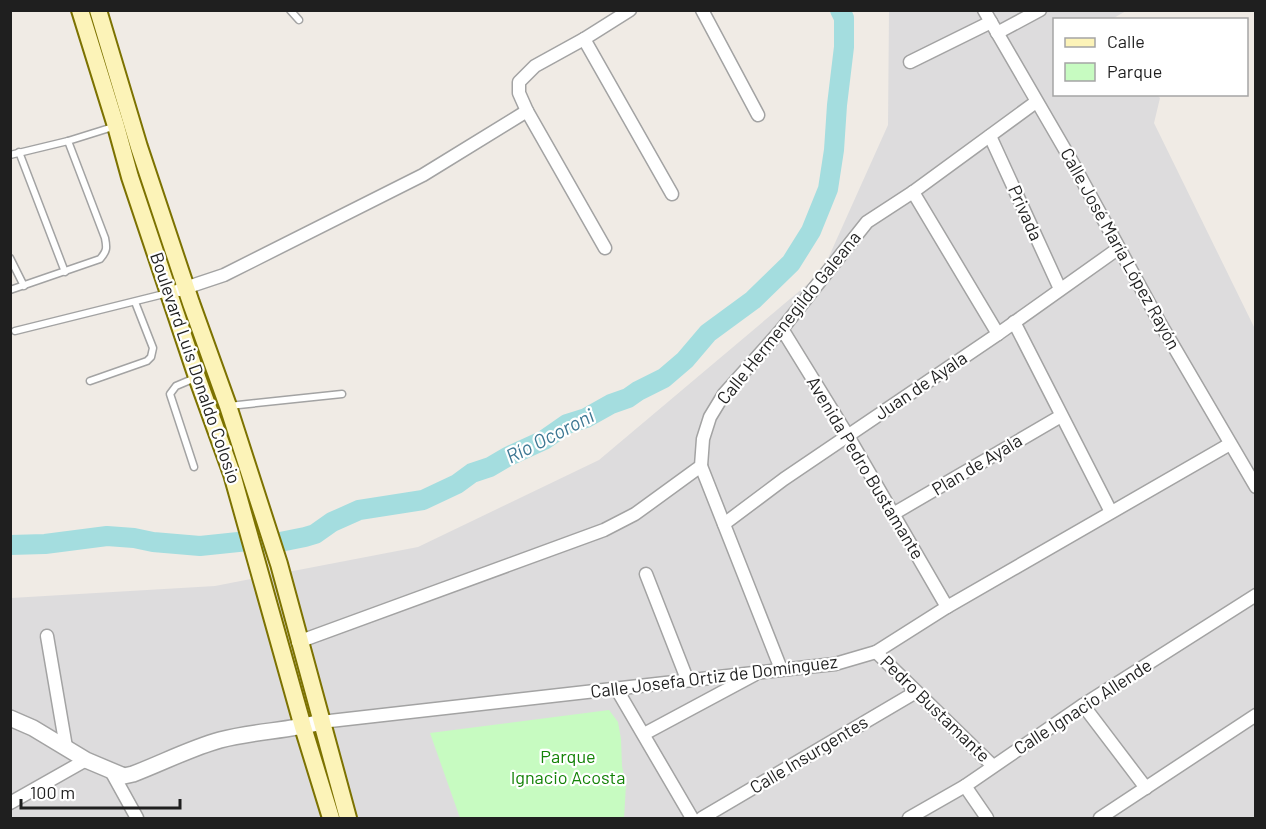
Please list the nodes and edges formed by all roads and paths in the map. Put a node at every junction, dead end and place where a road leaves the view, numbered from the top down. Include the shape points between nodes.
1 (80, 10) edge
2 (98, 10) edge
3 (290, 10) edge
4 (630, 10) edge
5 (702, 10) edge
6 (984, 10) edge
7 (1040, 10) edge
8 (299, 20) dead end
9 (994, 28) junction
10 (584, 39) junction
11 (910, 62) dead end
12 (1036, 102) junction
13 (527, 111) junction
14 (758, 115) dead end
15 (116, 126) junction
16 (990, 136) junction
17 (68, 141) junction
18 (20, 152) junction
19 (10, 154) edge
20 (913, 192) junction
21 (672, 194) dead end
22 (605, 248) dead end
23 (1119, 248) junction
24 (10, 258) edge
25 (65, 272) junction
26 (24, 285) junction
27 (186, 288) junction
28 (10, 290) edge
29 (1060, 290) junction
30 (169, 293) junction
31 (135, 302) junction
32 (1014, 322) junction
33 (782, 329) junction
34 (15, 331) dead end
35 (998, 334) junction
36 (197, 377) junction
37 (90, 381) dead end
38 (342, 394) dead end
39 (228, 406) junction
40 (1060, 416) junction
41 (848, 436) junction
42 (1230, 444) junction
43 (701, 466) junction
44 (194, 467) dead end
45 (1256, 487) edge
46 (1111, 512) junction
47 (893, 514) junction
48 (724, 524) junction
49 (646, 574) dead end
50 (1256, 595) edge
51 (947, 607) junction
52 (46, 636) dead end
53 (298, 642) junction
54 (876, 652) junction
55 (781, 669) junction
56 (760, 671) junction
57 (687, 680) junction
58 (616, 688) junction
59 (916, 692) junction
60 (1083, 705) junction
61 (1256, 715) edge
62 (10, 718) edge
63 (321, 722) junction
64 (303, 727) junction
65 (644, 734) junction
66 (66, 747) junction
67 (86, 760) junction
68 (993, 766) junction
69 (111, 771) junction
70 (965, 786) junction
71 (1146, 788) junction
72 (10, 803) edge
73 (137, 819) edge
74 (331, 819) edge
75 (348, 819) edge
76 (692, 819) edge
77 (702, 819) edge
78 (909, 819) edge
79 (987, 819) edge
80 (1100, 819) edge

1 - 15 main road, Boulevard Luis Donaldo Colosio
2 - 27 main road, Boulevard Luis Donaldo Colosio
3 - 8 lane
4 - 10 street
5 - 14 street
6 - 9 street, Calle José María López Rayón
7 - 9 street
9 - 11 street
9 - 12 street, Calle José María López Rayón
10 - 13 street via 535,66 519,82
10 - 21 street
12 - 16 street, Calle Hermenegildo Galeana
12 - 23 street, Calle José María López Rayón
13 - 22 street
13 - 27 street via 412,181 244,265
15 - 17 lane
15 - 30 main road, Boulevard Luis Donaldo Colosio
16 - 20 street, Calle Hermenegildo Galeana
16 - 29 street, Privada
17 - 18 lane
17 - 25 lane via 107,247 100,259
18 - 19 lane
18 - 25 lane
20 - 33 street, Calle Hermenegildo Galeana via 867,222
20 - 35 street
23 - 29 street, Juan de Ayala
23 - 42 street, Calle José María López Rayón
24 - 26 lane
25 - 26 lane
26 - 28 lane
27 - 30 street
27 - 39 main road, Boulevard Luis Donaldo Colosio
29 - 32 street, Juan de Ayala
30 - 31 lane
30 - 36 main road, Boulevard Luis Donaldo Colosio
31 - 34 lane
31 - 37 lane via 153,348 152,357
32 - 35 street, Juan de Ayala
32 - 40 street
33 - 41 street, Avenida Pedro Bustamante
33 - 43 street, Calle Hermenegildo Galeana via 724,394 710,417
35 - 41 street, Juan de Ayala
36 - 44 lane via 176,386 170,394
36 - 64 main road, Boulevard Luis Donaldo Colosio via 232,474
38 - 39 lane
39 - 53 main road, Boulevard Luis Donaldo Colosio via 279,564
40 - 46 street
40 - 47 street, Plan de Ayala
41 - 47 street, Avenida Pedro Bustamante
41 - 48 street, Juan de Ayala
42 - 45 street, Calle José María López Rayón
42 - 46 street, Calle Josefa Ortiz de Domínguez
43 - 48 street
43 - 53 street via 635,514 604,530
46 - 51 street, Calle Josefa Ortiz de Domínguez
47 - 51 street, Avenida Pedro Bustamante
48 - 55 street
49 - 57 street
50 - 60 street, Calle Ignacio Allende
51 - 54 street, Calle Josefa Ortiz de Domínguez
52 - 66 street
53 - 63 main road, Boulevard Luis Donaldo Colosio
54 - 55 street, Calle Josefa Ortiz de Domínguez via 835,664
54 - 59 street, Pedro Bustamante
55 - 56 street, Calle Josefa Ortiz de Domínguez
56 - 57 street, Calle Josefa Ortiz de Domínguez
56 - 65 street
57 - 58 street, Calle Josefa Ortiz de Domínguez
58 - 63 street, Calle Josefa Ortiz de Domínguez
58 - 65 street
59 - 68 street, Pedro Bustamante
59 - 77 street, Calle Insurgentes
60 - 68 street, Calle Ignacio Allende
60 - 71 street
61 - 71 street
62 - 66 street
63 - 64 street
63 - 75 main road, Boulevard Luis Donaldo Colosio
64 - 69 street via 218,741 133,774 124,776
64 - 74 main road, Boulevard Luis Donaldo Colosio
65 - 76 street
66 - 67 street
67 - 69 street
67 - 72 street
68 - 70 street, Calle Ignacio Allende
69 - 73 street
70 - 78 street, Calle Ignacio Allende
70 - 79 street
71 - 80 street

